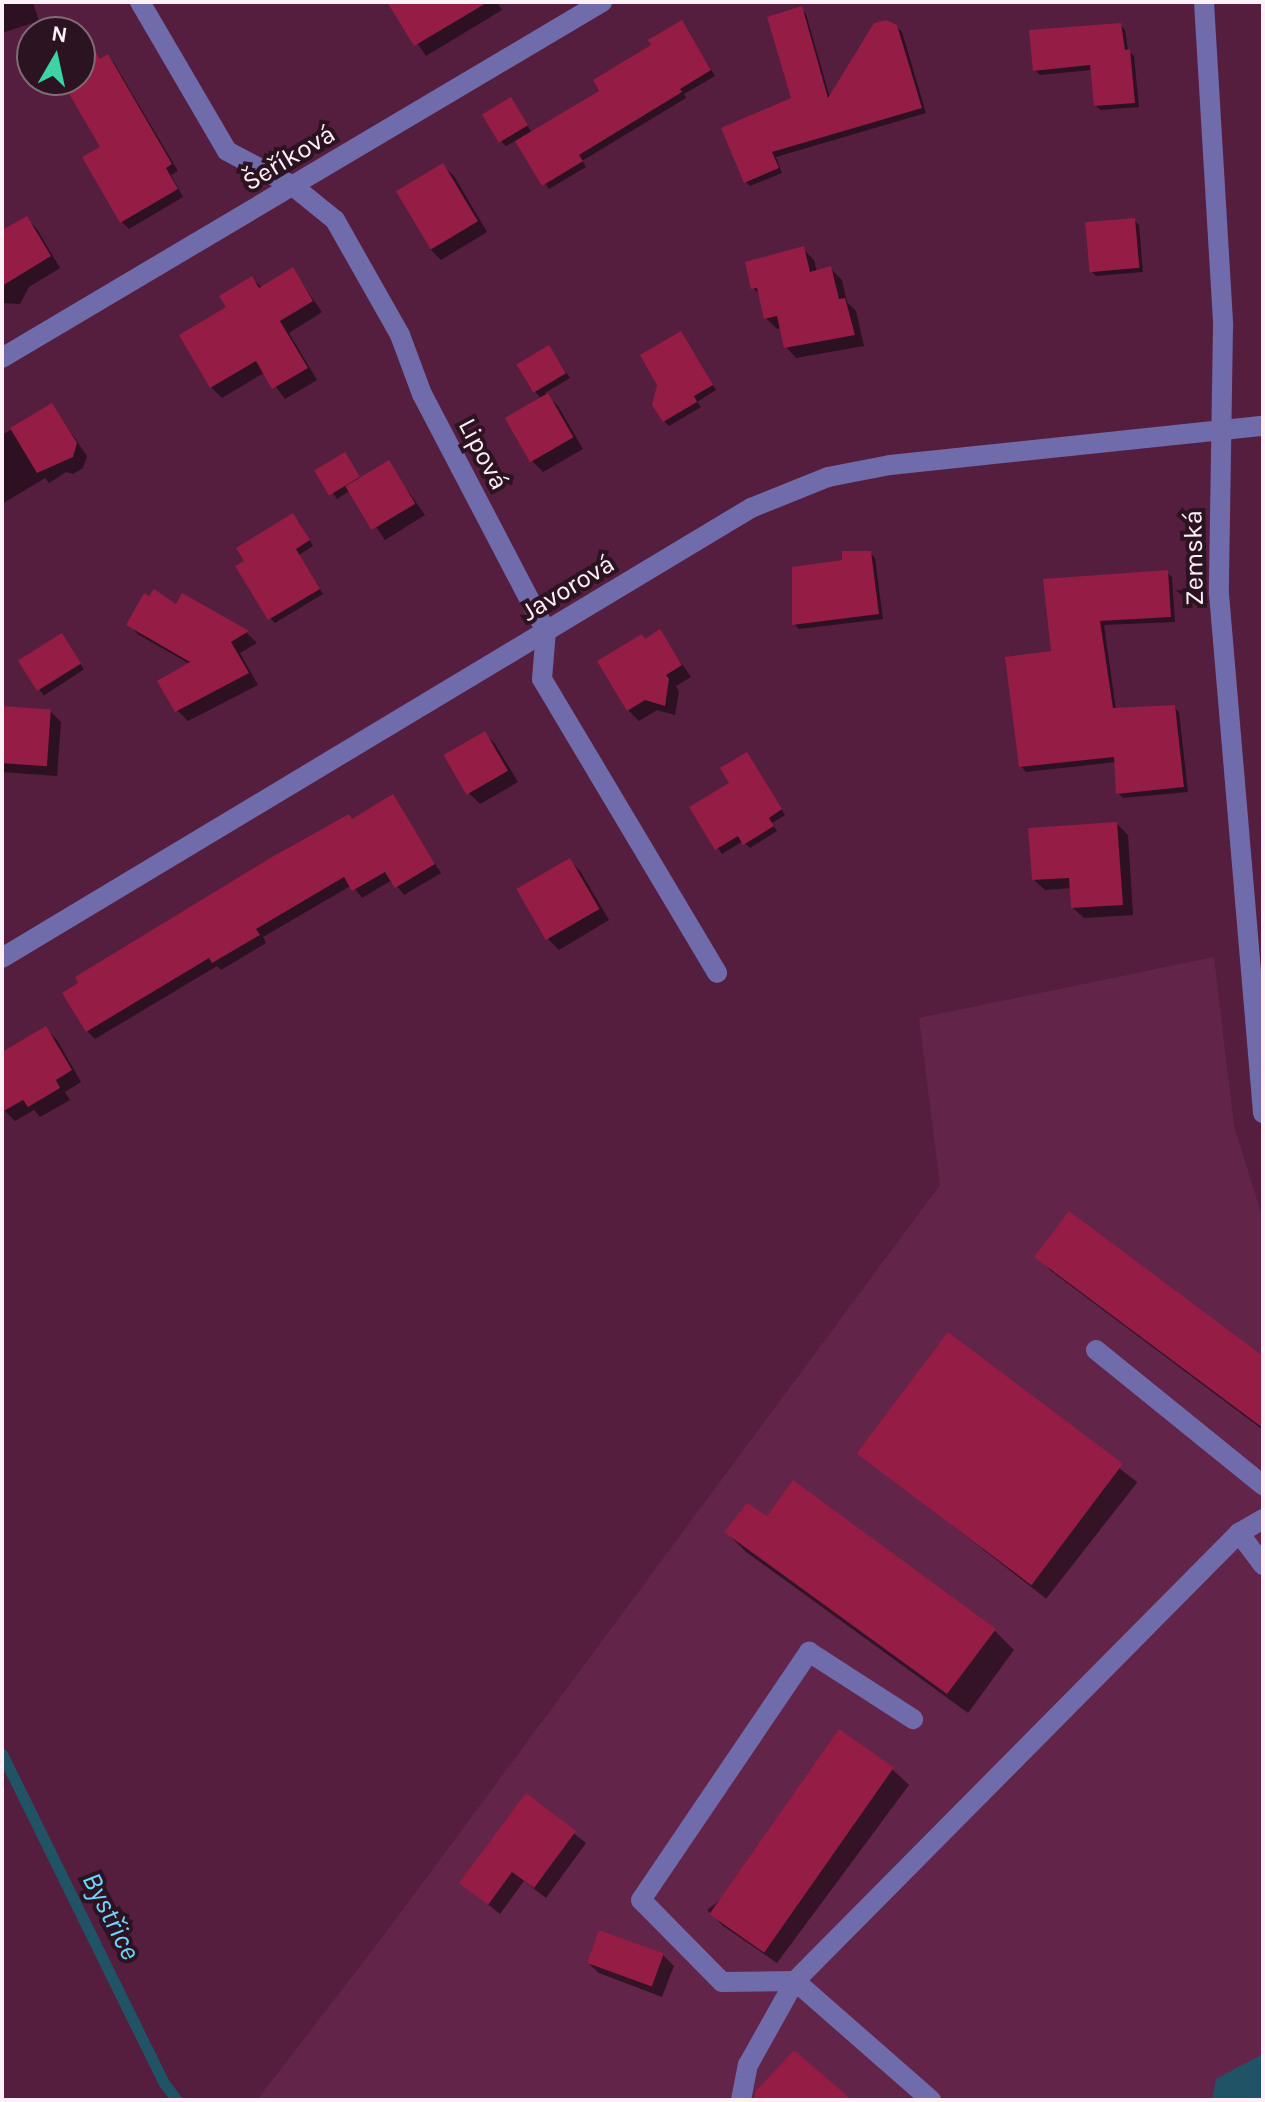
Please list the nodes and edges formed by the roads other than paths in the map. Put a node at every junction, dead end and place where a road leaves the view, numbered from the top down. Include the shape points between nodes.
1 (140, 2) edge
2 (602, 2) edge
3 (1204, 2) edge
4 (293, 186) junction
5 (2, 358) edge
6 (1263, 426) edge
7 (1220, 432) junction
8 (546, 631) junction
9 (2, 958) edge
10 (717, 973) dead end
11 (1263, 1113) edge
12 (1096, 1350) dead end
13 (1263, 1485) edge
14 (1263, 1519) edge
15 (1239, 1533) junction
16 (1263, 1565) edge
17 (913, 1719) dead end
18 (795, 1981) junction
19 (741, 2100) edge
20 (931, 2100) edge

1 - 4 street, Lipová via 227,151
2 - 4 street, Šeříková
3 - 7 street, Zemská via 1223,326
4 - 5 street, Šeříková
4 - 8 street, Lipová via 335,220 400,335 422,394
6 - 7 street, Javorová
7 - 8 street, Javorová via 890,465 828,477 751,508
7 - 11 street, Zemská via 1219,594
8 - 9 street, Javorová
8 - 10 street via 542,679
12 - 13 street
14 - 15 street
15 - 16 street
15 - 18 street
17 - 18 street via 809,1652 641,1900 722,1982
18 - 19 street via 748,2065
18 - 20 street

